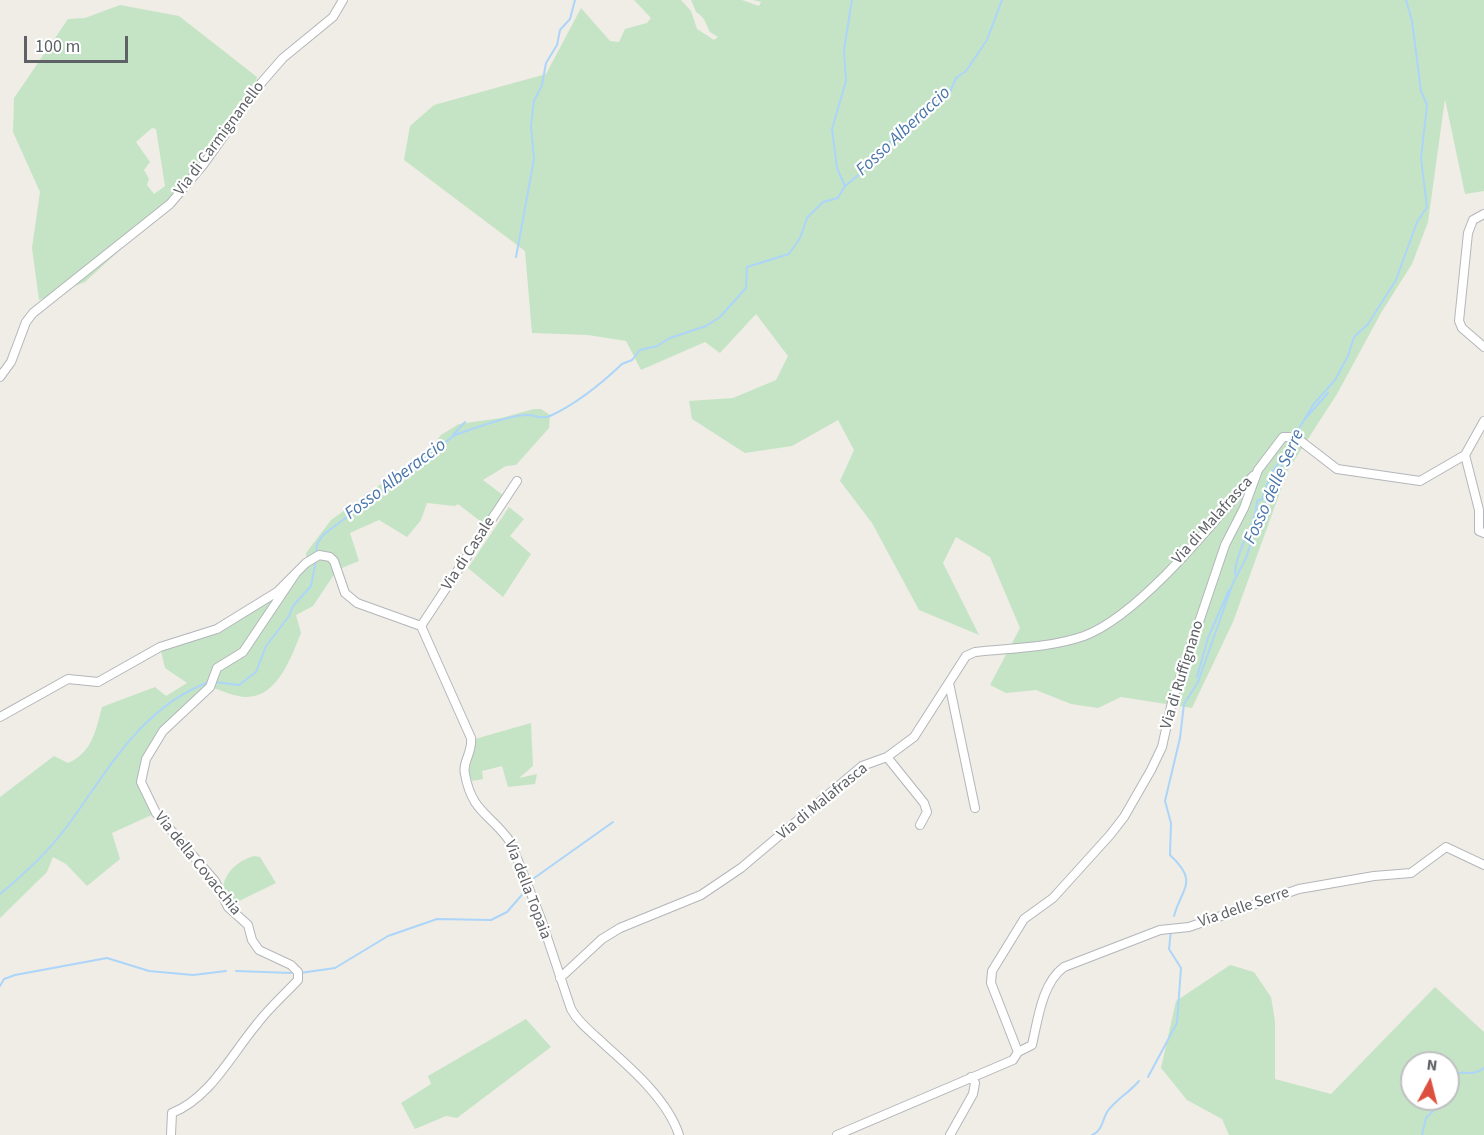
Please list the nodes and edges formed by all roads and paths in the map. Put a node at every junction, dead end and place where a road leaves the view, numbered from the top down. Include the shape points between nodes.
1 (343, 0) edge
2 (1484, 214) edge
3 (1484, 347) edge
4 (0, 377) edge
5 (1484, 421) edge
6 (1465, 455) junction
7 (1258, 470) junction
8 (517, 481) dead end
9 (1484, 534) edge
10 (296, 573) junction
11 (421, 626) junction
12 (949, 683) junction
13 (0, 717) edge
14 (887, 757) junction
15 (975, 808) dead end
16 (920, 825) dead end
17 (1484, 865) edge
18 (560, 978) junction
19 (1018, 1052) junction
20 (971, 1077) junction
21 (171, 1135) edge
22 (680, 1135) edge
23 (837, 1135) edge
24 (950, 1135) edge

1 - 4 street, Via di Carmignanello via 333,17 283,58 262,82 170,204 33,313
2 - 3 street via 1473,220 1468,233 1459,321
5 - 6 street, Via di Ruffignano
6 - 7 street, Via di Ruffignano via 1424,480 1415,480 1337,469 1294,438 1280,440
6 - 9 street via 1479,510 1479,531
7 - 12 street, Via di Malafrasca via 1149,591 1108,623 1061,642 975,652 966,656
7 - 19 street, Via di Ruffignano via 1225,544 1172,702 1162,747 1151,770 1110,836 1053,898 1024,919 992,971 991,983
8 - 11 street, Via di Casale
10 - 11 street via 319,555 330,557 345,593 357,603
10 - 13 street via 267,600 217,628 160,647 98,682 68,679
10 - 21 street, Via della Covacchia via 243,652 218,668 213,681 163,731 146,759 141,782 156,813 215,881 228,907 248,925 259,950 298,972 298,980 205,1090 192,1104 172,1113
11 - 18 street, Via della Topaia via 471,738 464,771 470,796 479,811 511,843
12 - 14 street, Via di Malafrasca via 914,737
12 - 15 street
14 - 16 street via 924,802 927,812
14 - 18 street, Via di Malafrasca via 862,766 741,868 701,895 620,928 602,939
17 - 19 street, Via delle Serre via 1446,847 1411,873 1299,889 1189,927 1160,930 1064,967 1048,985 1032,1045
18 - 22 street, Via della Topaia via 576,1018 641,1081 669,1113
19 - 20 street via 1013,1060
20 - 23 street
20 - 24 street via 975,1083 973,1094

